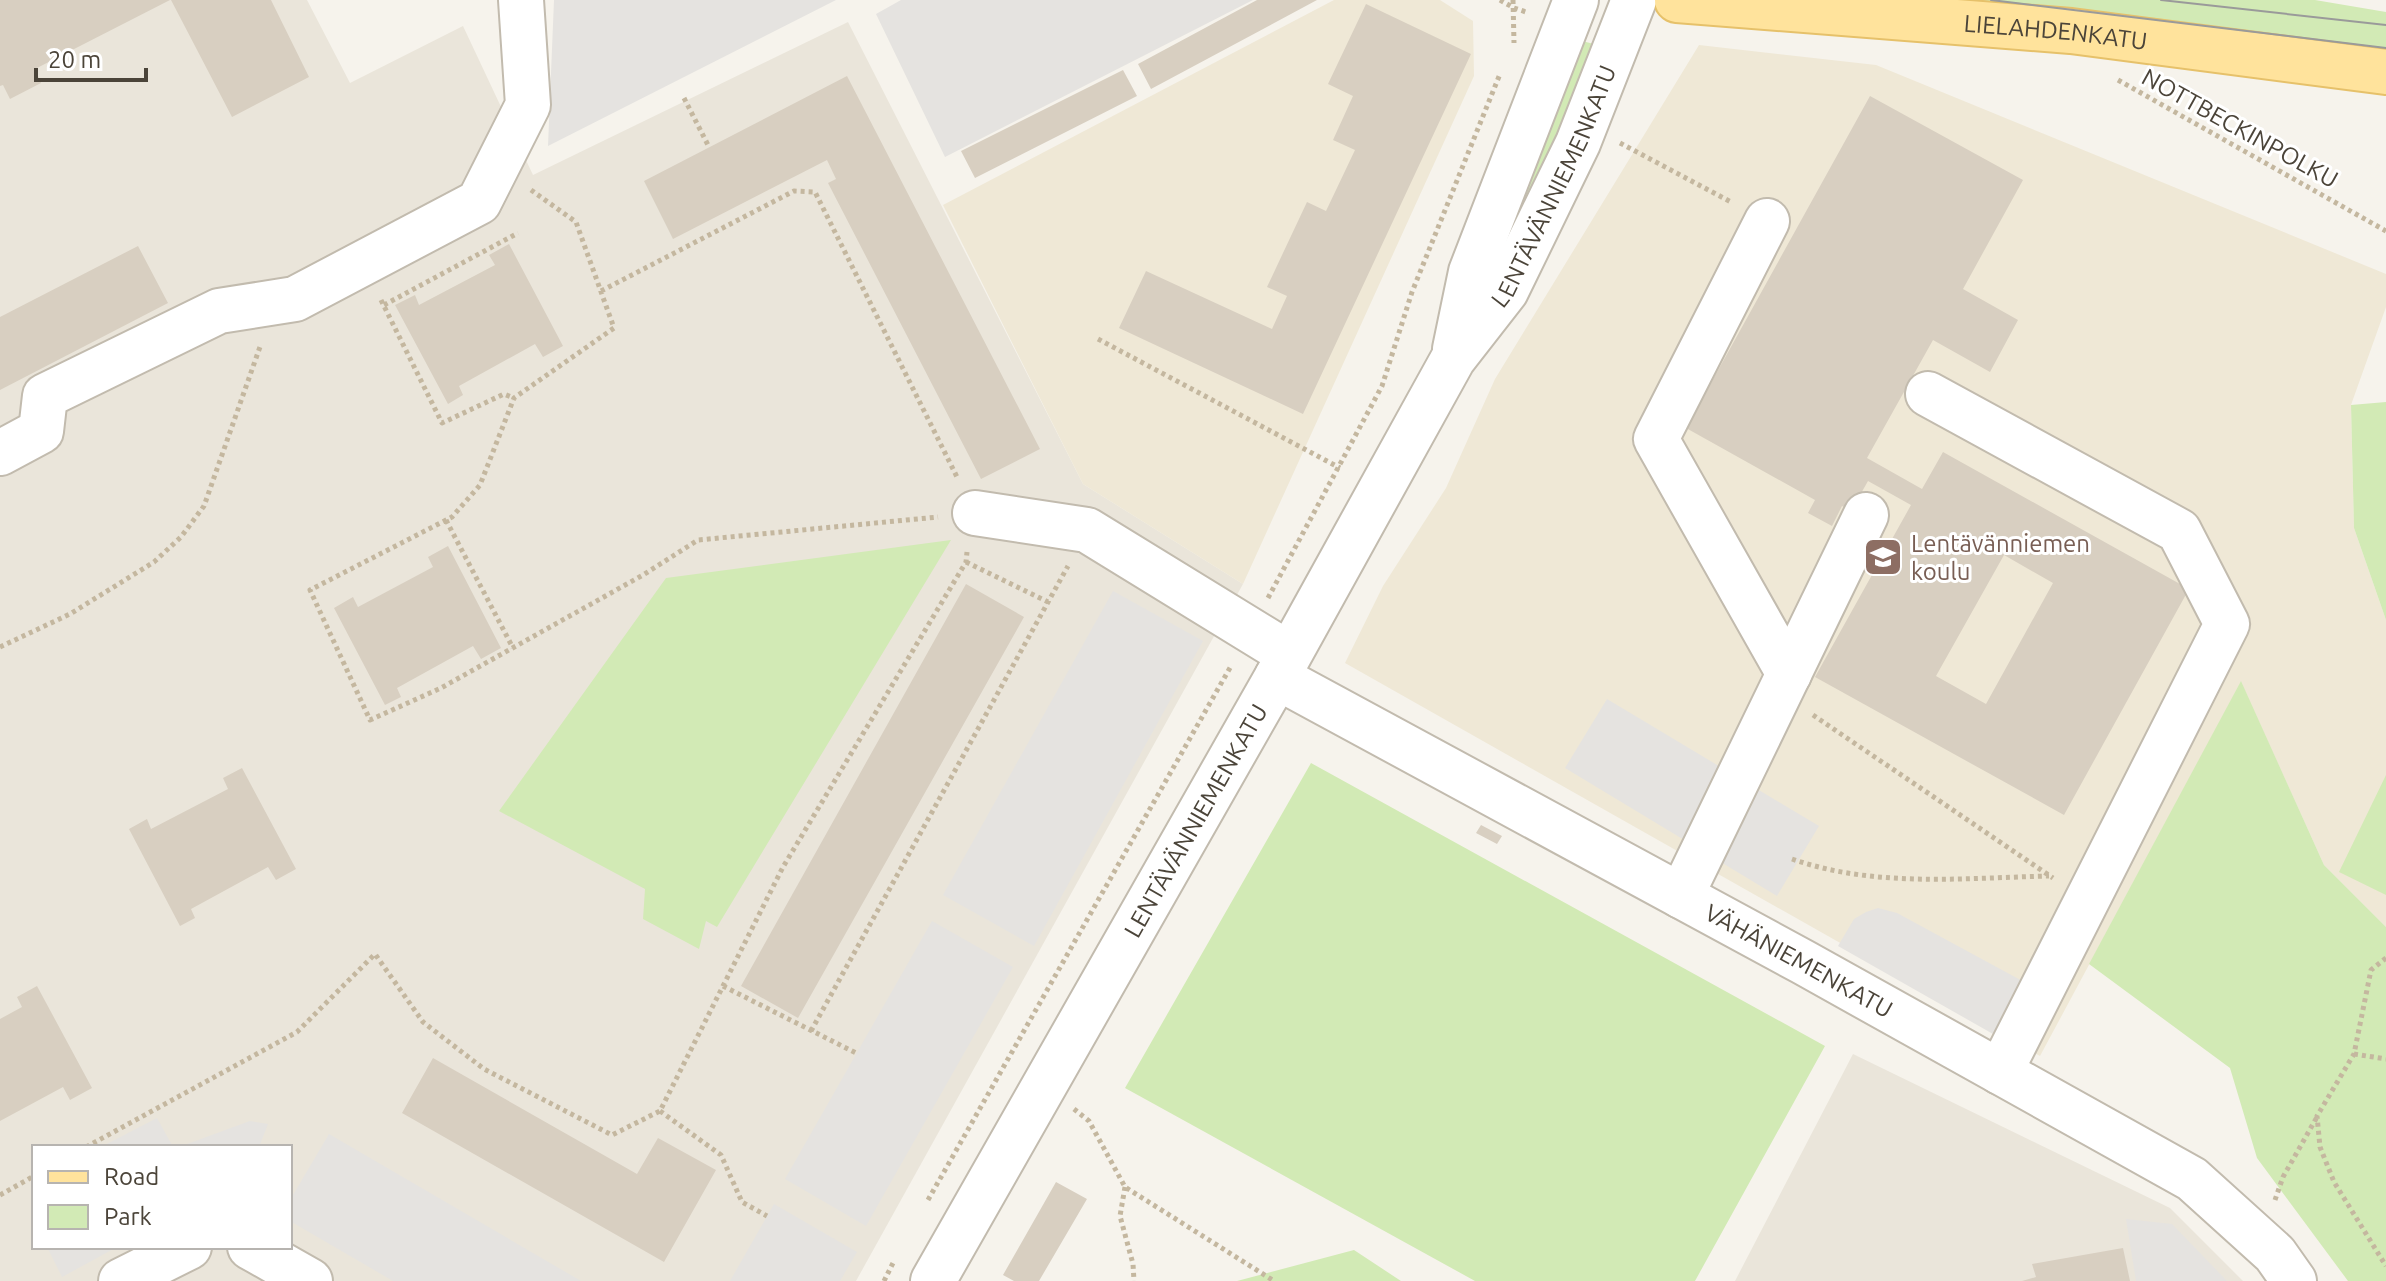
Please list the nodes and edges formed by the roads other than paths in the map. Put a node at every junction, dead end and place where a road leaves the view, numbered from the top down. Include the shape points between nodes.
1 (521, 0) edge
2 (1576, 0) edge
3 (1634, 0) edge
4 (1677, 0) edge
5 (2386, 72) edge
6 (1767, 221) road end
7 (1453, 359) junction
8 (1928, 394) dead end
9 (0, 453) edge
10 (975, 513) road end
11 (1866, 515) dead end
12 (1283, 665) junction
13 (1789, 674) junction
14 (1681, 896) junction
15 (2000, 1072) junction
16 (185, 1249) edge
17 (254, 1249) edge
18 (121, 1281) edge
19 (310, 1281) edge
20 (933, 1281) edge
21 (2294, 1281) edge

1 - 9 street via 528,105 479,202 295,299 219,311 45,396 41,431
2 - 7 street, LENTÄVÄNNIEMENKATU via 1471,272
3 - 7 street, LENTÄVÄNNIEMENKATU via 1578,143 1506,291
4 - 5 main road, LIELAHDENKATU via 2071,31
6 - 13 street via 1656,439
7 - 12 street, LENTÄVÄNNIEMENKATU
8 - 15 street via 2179,531 2227,624
10 - 12 street, VÄHÄNIEMENKATU via 1087,530
11 - 13 street
12 - 14 street, VÄHÄNIEMENKATU
12 - 20 street, LENTÄVÄNNIEMENKATU
13 - 14 street
14 - 15 street, VÄHÄNIEMENKATU
15 - 21 street, VÄHÄNIEMENKATU via 2192,1179 2275,1254
16 - 18 street
17 - 19 street

